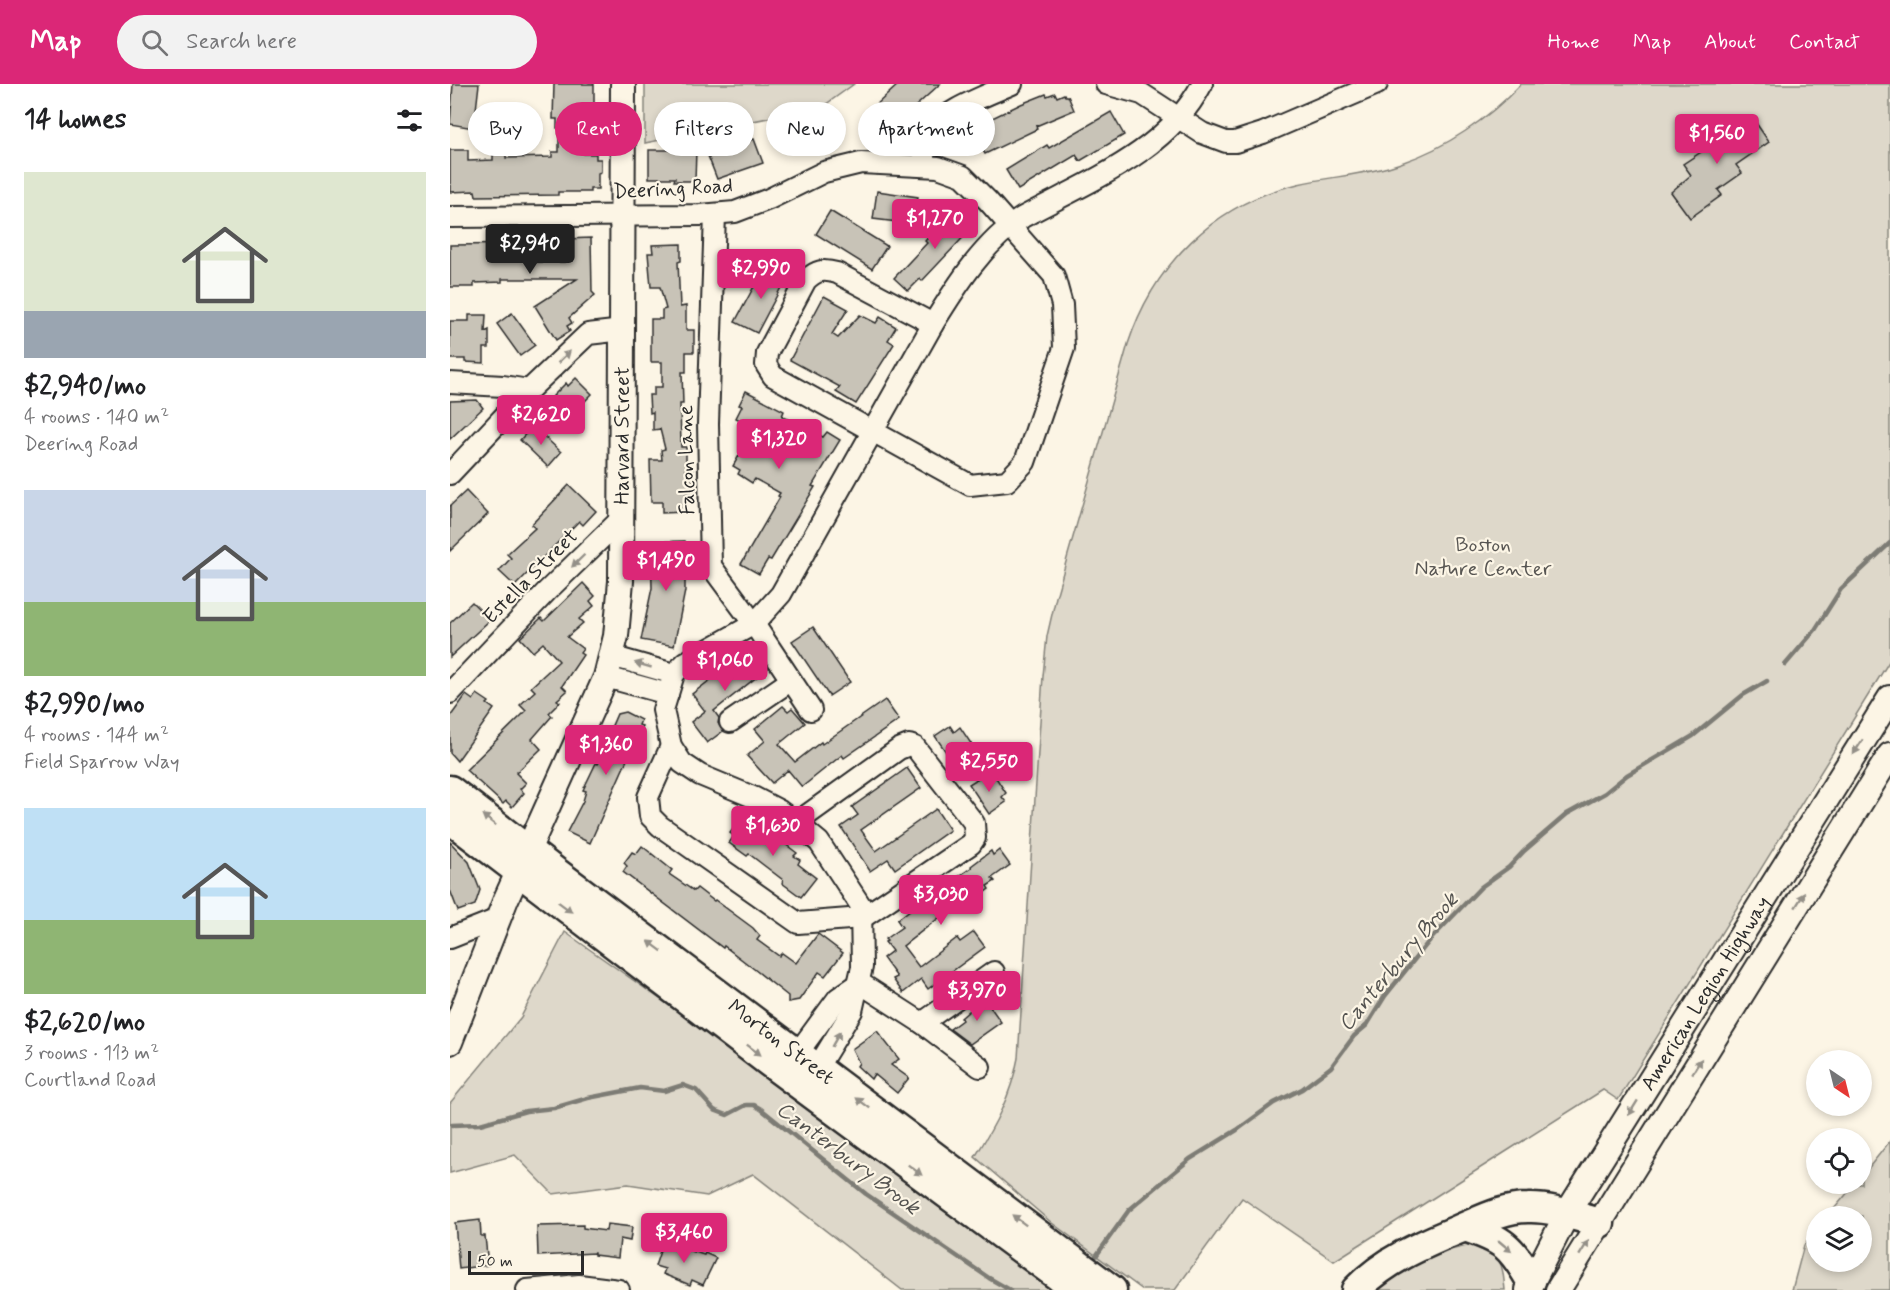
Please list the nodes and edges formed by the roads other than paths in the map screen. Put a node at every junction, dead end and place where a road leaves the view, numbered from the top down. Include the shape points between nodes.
1 (623, 84) edge
2 (1012, 84) edge
3 (1106, 84) edge
4 (1202, 84) edge
5 (1377, 84) edge
6 (1178, 119) junction
7 (925, 166) junction
8 (715, 214) junction
9 (622, 215) junction
10 (450, 217) edge
11 (1009, 226) junction
12 (933, 324) junction
13 (623, 330) junction
14 (450, 383) edge
15 (529, 390) junction
16 (874, 430) junction
17 (450, 474) edge
18 (621, 520) junction
19 (754, 624) junction
20 (609, 666) junction
21 (674, 674) junction
22 (790, 681) junction
23 (450, 693) edge
24 (668, 694) junction
25 (1890, 698) edge
26 (811, 710) dead end
27 (730, 722) dead end
28 (671, 746) junction
29 (1890, 755) edge
30 (450, 790) edge
31 (450, 819) edge
32 (796, 823) junction
33 (523, 861) junction
34 (862, 918) junction
35 (498, 919) junction
36 (450, 938) edge
37 (994, 972) dead end
38 (860, 983) junction
39 (922, 1023) junction
40 (450, 1042) edge
41 (980, 1067) dead end
42 (801, 1071) junction
43 (1567, 1215) junction
44 (1600, 1223) junction
45 (1465, 1227) junction
46 (1529, 1286) edge
47 (527, 1290) edge
48 (619, 1290) edge
49 (1077, 1290) edge
50 (1112, 1290) edge
51 (1356, 1290) edge
52 (1558, 1290) edge

1 - 9 main road, Harvard Street
2 - 7 street via 946,116 930,128 924,140
3 - 6 street via 1142,94
4 - 6 street
5 - 6 street via 1235,142 1216,139
6 - 11 street via 1155,141 1117,167
7 - 8 street, Deering Road via 861,164 824,172 769,199 735,212
7 - 11 street, Deering Road via 963,176
8 - 9 street, Deering Road
8 - 19 street, Falcon Lane via 708,424 711,566
9 - 10 street, Deering Road
9 - 13 main road, Harvard Street
11 - 12 street via 959,281
11 - 16 street, Deering Road via 1054,276 1062,305 1064,348 1025,462 1007,481 970,485
12 - 16 street
12 - 16 street, Deering Road via 837,273 814,272 806,280 767,354 766,365 773,376
15 -> 13 street via 588,334
13 - 18 main road, Harvard Street
14 - 15 street
15 - 17 street
16 - 19 street via 781,594
18 - 20 main road, Harvard Street via 621,581
18 -> 23 street, Estella Street
19 - 21 street via 687,662
19 - 22 street, Falcon Lane
21 -> 20 street
20 - 24 street
20 - 33 main road, Harvard Street
21 - 24 street
22 - 26 street, Falcon Lane
22 - 27 street
24 - 28 street via 663,710
25 -> 43 main road, American Legion Highway
28 - 32 street via 682,764 700,776 753,797
28 - 34 street via 648,797 650,816 655,822 798,923
44 -> 29 main road, American Legion Highway
33 -> 30 highway, Morton Street
31 - 33 highway, Morton Street
32 - 34 street via 819,842 861,906
32 - 34 street via 909,745 915,747 974,823 975,838 971,844
33 - 35 main road, Harvard Street
33 - 42 highway, Morton Street
34 - 38 street
35 - 36 street
35 - 40 main road, Harvard Street
37 - 39 street
38 - 39 street
38 - 42 street via 838,998
39 - 41 street
42 -> 49 highway, Morton Street
50 -> 42 highway, Morton Street
43 - 44 highway
43 - 45 highway via 1524,1208
43 - 46 main road, American Legion Highway
52 -> 44 main road, American Legion Highway
45 -> 46 highway via 1492,1237 1516,1255
45 - 51 highway via 1397,1257
47 - 48 street via 579,1285

